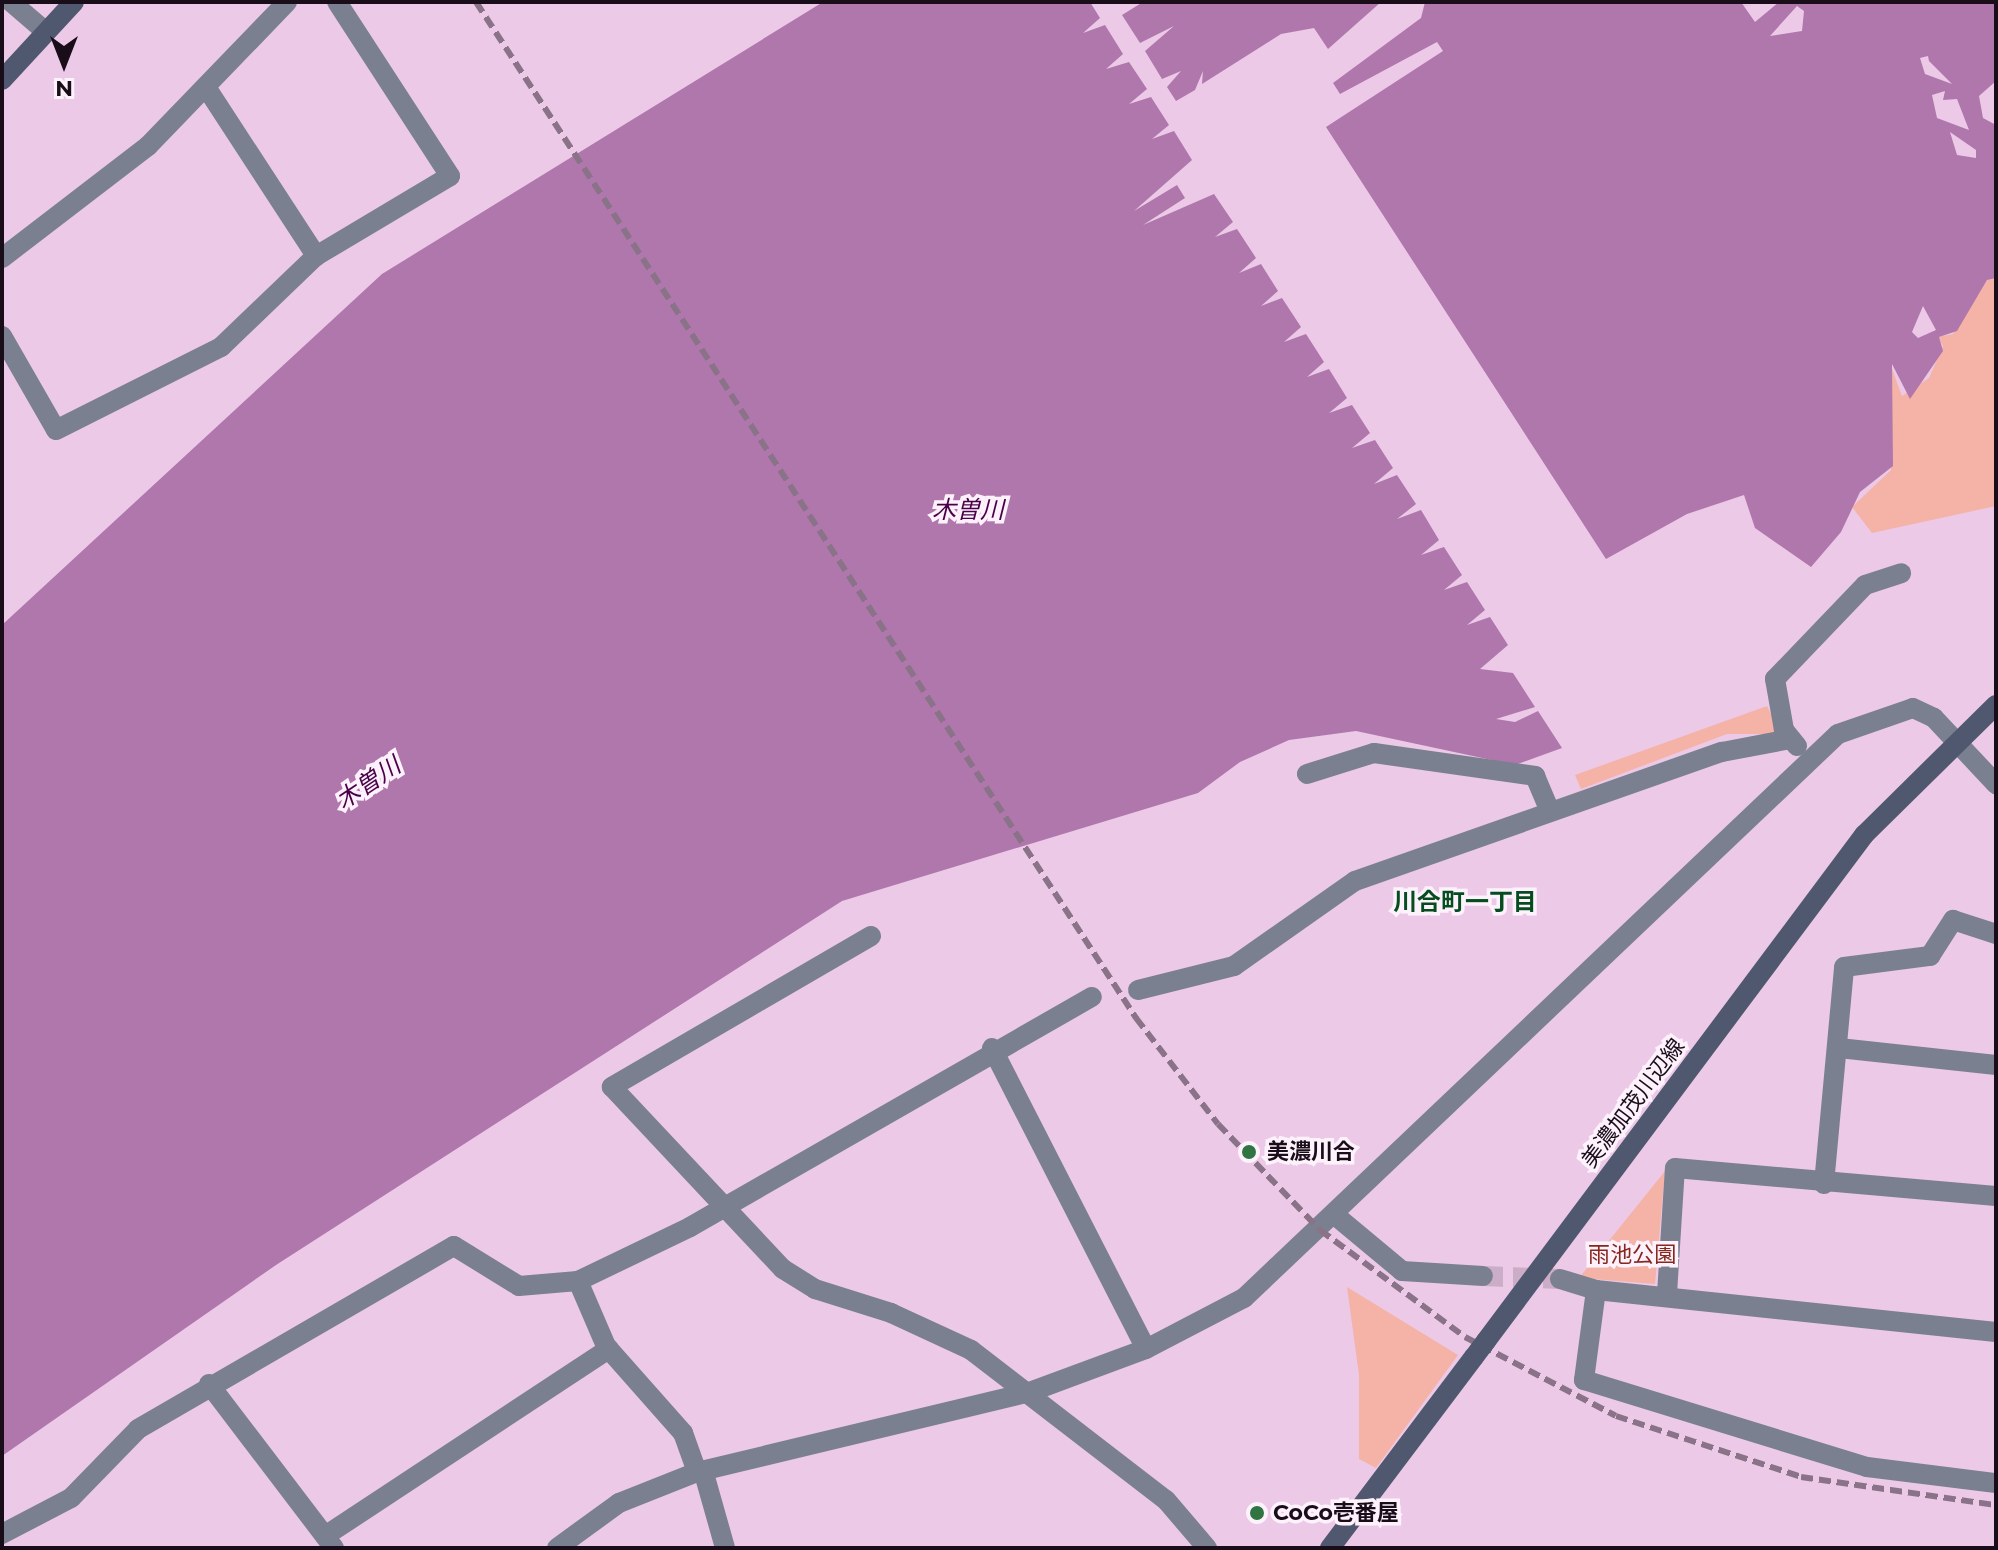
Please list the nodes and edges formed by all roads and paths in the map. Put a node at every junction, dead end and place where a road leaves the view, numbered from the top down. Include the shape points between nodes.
1 (11, 2) edge
2 (74, 2) edge
3 (287, 2) edge
4 (337, 2) edge
5 (46, 32) junction
6 (2, 80) edge
7 (206, 87) junction
8 (316, 256) junction
9 (2, 258) edge
10 (2, 336) edge
11 (1901, 573) dead end
12 (1996, 705) edge
13 (1791, 739) junction
14 (1951, 742) junction
15 (1810, 760) junction
16 (1307, 774) dead end
17 (1996, 784) edge
18 (1550, 811) junction
19 (1996, 934) edge
20 (871, 936) dead end
21 (1138, 990) dead end
22 (1092, 997) dead end
23 (992, 1048) junction
24 (1839, 1048) junction
25 (1996, 1065) edge
26 (1824, 1184) junction
27 (1996, 1196) edge
28 (727, 1202) junction
29 (1336, 1216) junction
30 (1483, 1276) tunnel mouth
31 (1560, 1279) tunnel mouth
32 (578, 1281) junction
33 (1596, 1290) junction
34 (1667, 1294) junction
35 (1996, 1332) edge
36 (609, 1349) junction
37 (1146, 1349) junction
38 (209, 1384) junction
39 (1027, 1393) junction
40 (700, 1471) junction
41 (1996, 1483) edge
42 (2, 1534) edge
43 (329, 1542) edge
44 (557, 1548) edge
45 (725, 1548) edge
46 (1207, 1548) edge
47 (1330, 1548) edge

1 - 5 street
2 - 5 main road
3 - 7 street
4 - 8 street via 450,176
5 - 6 main road
7 - 8 street
7 - 9 street via 92,194
8 - 10 street via 221,347 56,430
11 - 13 street via 1865,585 1775,679
12 - 14 main road, 美濃加茂川辺線
13 - 15 street
13 - 18 street via 1722,752
14 - 15 street via 1934,718 1913,708 1838,734
14 - 17 street
14 - 47 main road, 美濃加茂川辺線 via 1864,835
15 - 29 street
16 - 18 street via 1374,753 1535,776
18 - 21 street via 1355,881 1234,966
19 - 24 street via 1953,920 1930,956 1844,967
20 - 28 street via 612,1087
22 - 23 street
23 - 28 street
23 - 37 street
24 - 25 street
24 - 26 street
26 - 27 street
26 - 34 street via 1675,1168
28 - 32 street
28 - 39 street via 783,1269 815,1289 891,1313 971,1350
29 - 30 street via 1402,1271
29 - 37 street via 1244,1298
31 - 33 street
32 - 36 street
32 - 38 street via 519,1286 454,1246
33 - 34 street
33 - 41 street via 1584,1380 1867,1467
34 - 35 street
36 - 40 street via 683,1433
36 - 43 street
37 - 39 street
38 - 42 street via 138,1429 71,1498
38 - 43 street
39 - 40 street
39 - 46 street via 1166,1500
40 - 44 street via 619,1503
40 - 45 street

